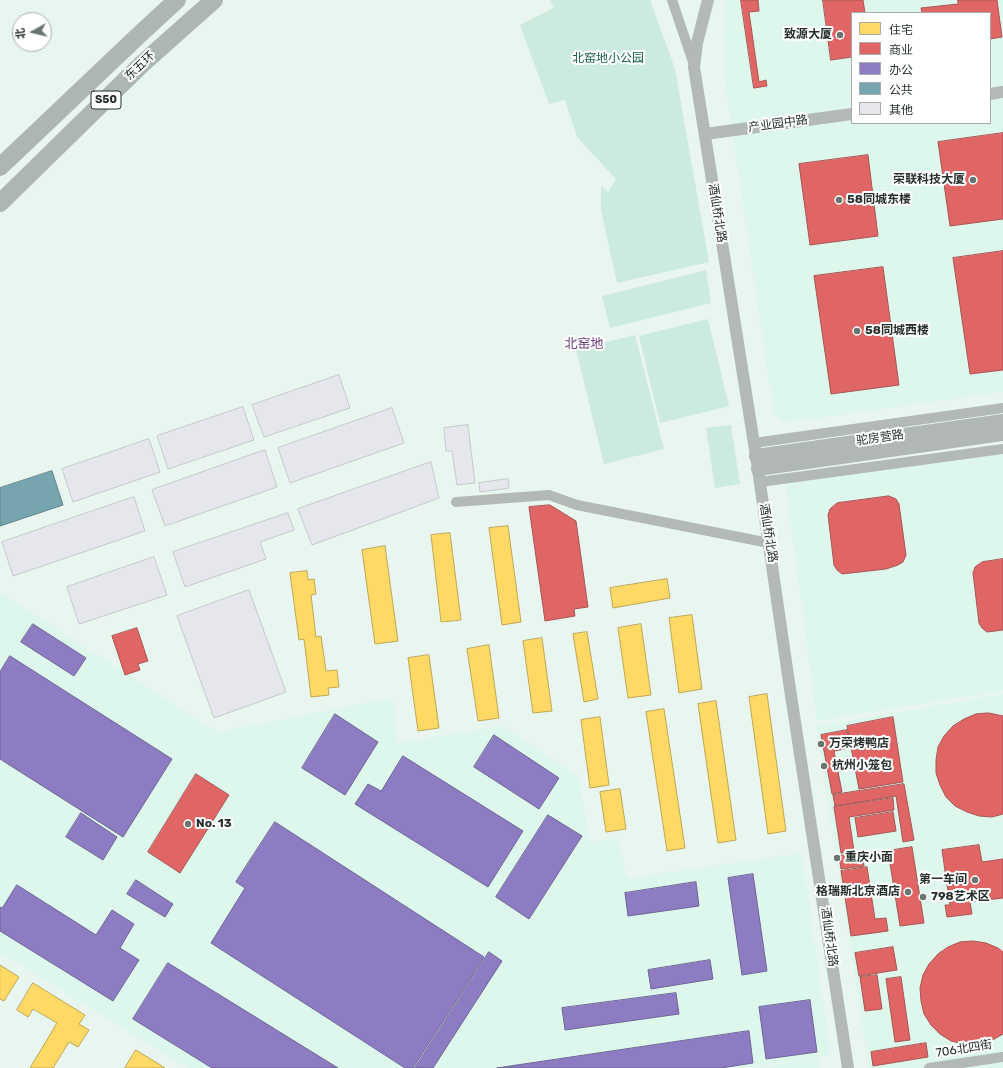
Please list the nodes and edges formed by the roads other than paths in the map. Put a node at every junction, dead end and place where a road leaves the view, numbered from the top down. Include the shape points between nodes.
1 (177, 0) edge
2 (214, 0) edge
3 (672, 0) edge
4 (708, 0) edge
5 (694, 67) junction
6 (1003, 92) edge
7 (991, 94) edge
8 (851, 114) edge
9 (705, 134) junction
10 (0, 167) edge
11 (0, 203) edge
12 (1003, 408) edge
13 (1003, 421) edge
14 (1003, 434) edge
15 (1003, 449) edge
16 (757, 463) junction
17 (456, 502) dead end
18 (769, 543) junction
19 (1003, 1056) edge
20 (848, 1068) edge
21 (930, 1068) edge

1 - 10 highway, 东五环 / S50
2 - 11 highway, 东五环 / S50 via 142,64
3 - 5 street
4 - 5 street, 酒仙桥北路
5 - 9 street, 酒仙桥北路
6 - 7 street
8 - 9 street, 产业园中路
9 - 16 street, 酒仙桥北路
12 - 16 street
13 - 16 main road, 驼房营路
14 - 16 main road, 驼房营路
15 - 16 street
16 - 18 street, 酒仙桥北路
17 - 18 street via 549,495 577,505
18 - 20 street, 酒仙桥北路
19 - 21 street, 706北四街

